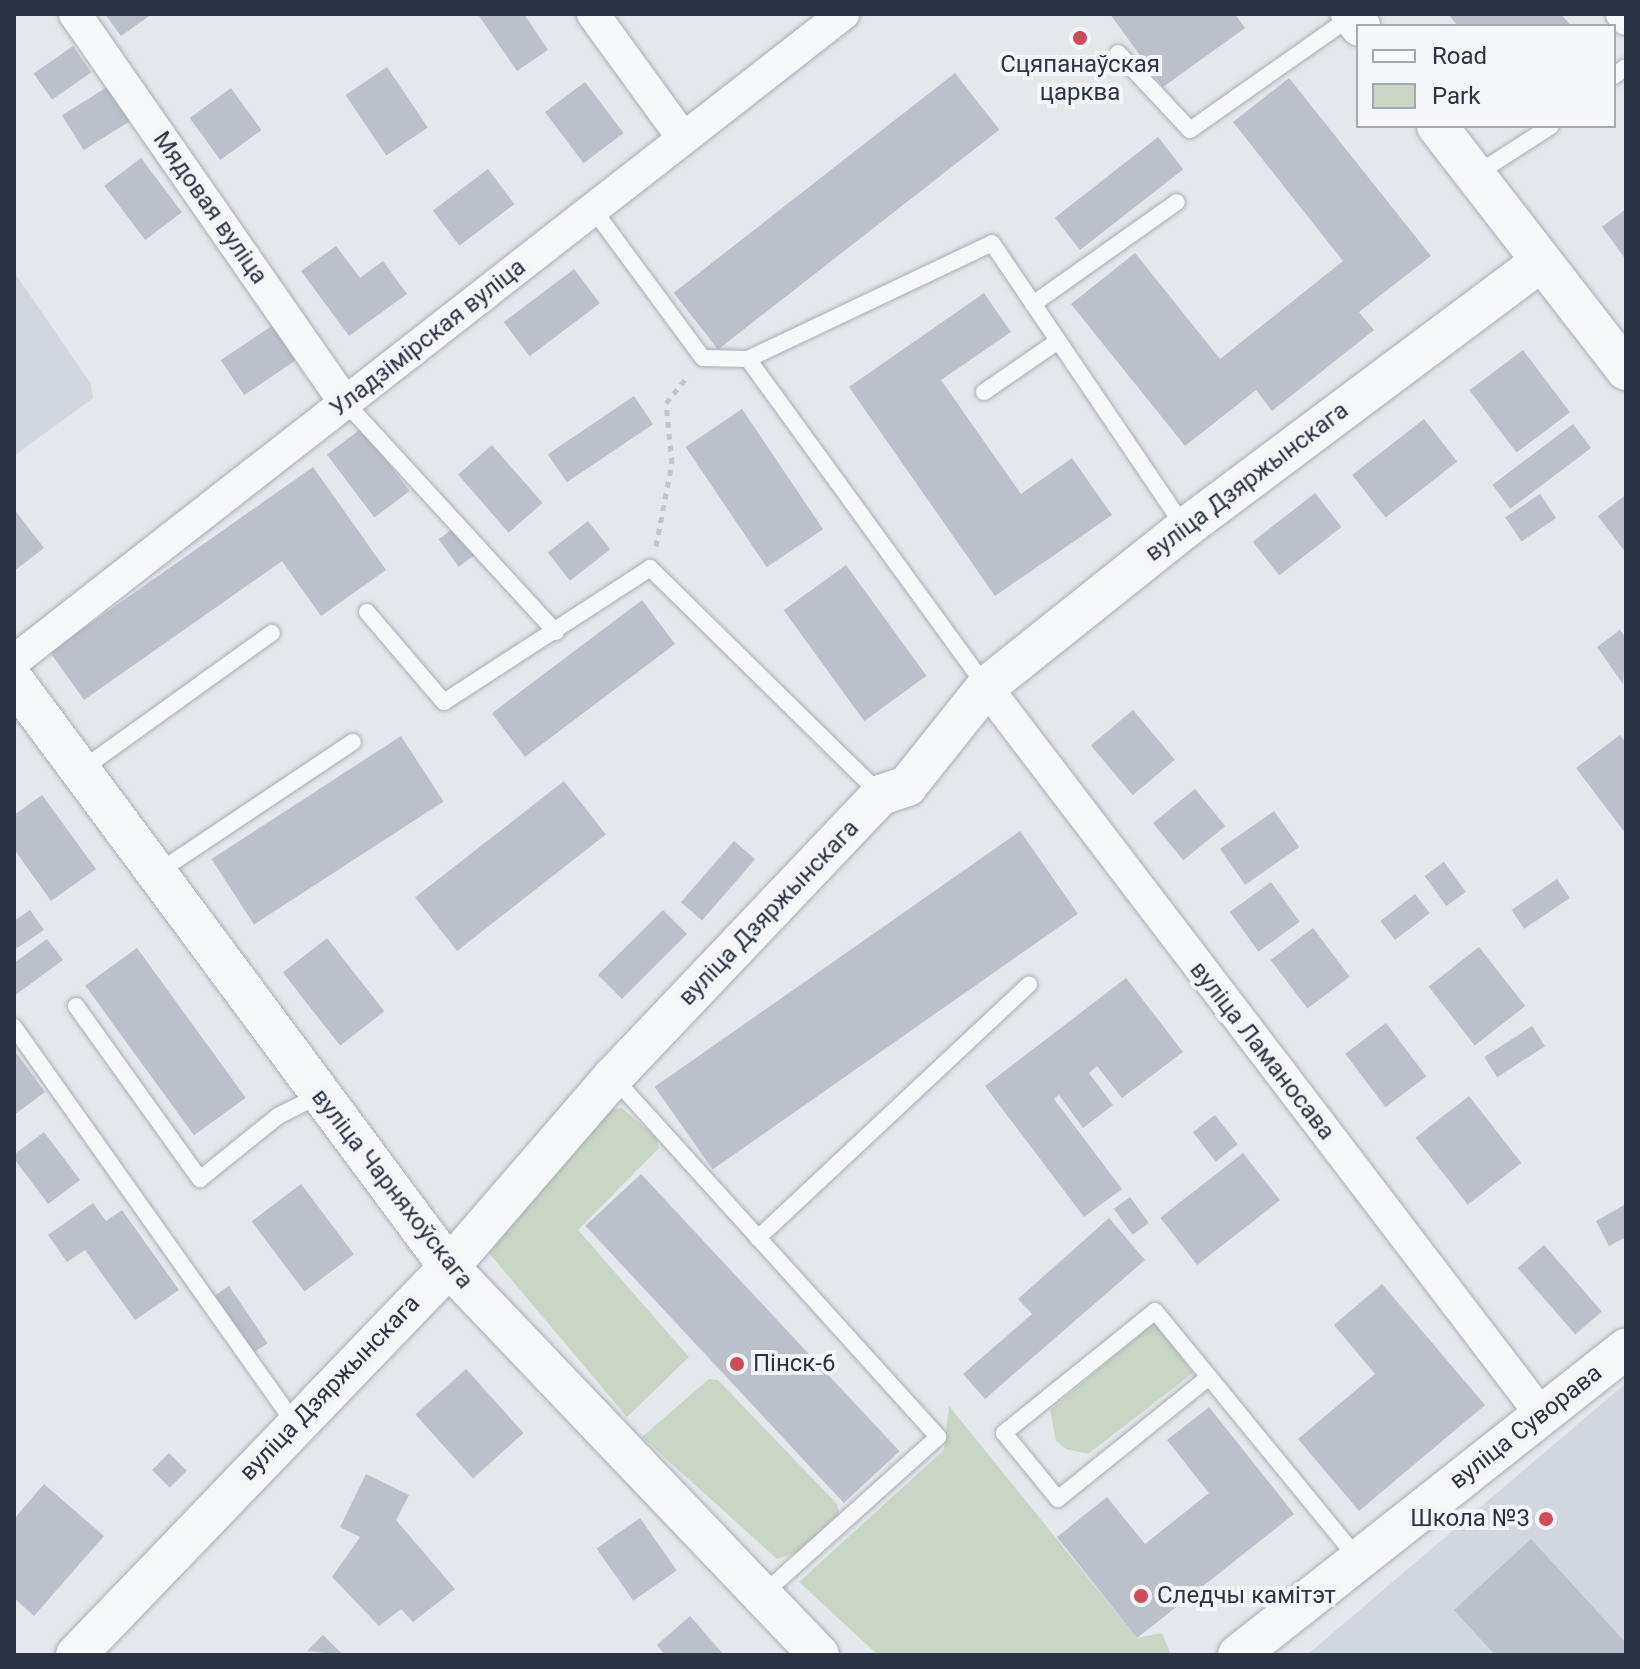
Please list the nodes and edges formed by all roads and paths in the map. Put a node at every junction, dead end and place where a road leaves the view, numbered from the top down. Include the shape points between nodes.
1 (75, 14) edge
2 (593, 14) edge
3 (843, 14) edge
4 (1622, 14) edge
5 (1354, 19) edge
6 (1626, 19) edge
7 (1118, 53) dead end
8 (1439, 128) edge
9 (1548, 128) edge
10 (683, 138) junction
11 (1474, 175) junction
12 (1177, 202) dead end
13 (593, 209) junction
14 (1541, 262) junction
15 (1033, 304) junction
16 (1058, 341) junction
17 (703, 358) junction
18 (748, 359) junction
19 (1626, 370) edge
20 (984, 392) dead end
21 (345, 402) junction
22 (1185, 528) junction
23 (650, 568) junction
24 (367, 612) dead end
25 (556, 632) junction
26 (272, 633) dead end
27 (14, 661) edge
28 (14, 681) edge
29 (986, 687) junction
30 (353, 742) dead end
31 (79, 771) junction
32 (881, 795) junction
33 (160, 871) junction
34 (1029, 984) dead end
35 (76, 1006) dead end
36 (14, 1027) edge
37 (613, 1077) junction
38 (318, 1096) junction
39 (758, 1238) junction
40 (449, 1267) junction
41 (1626, 1349) edge
42 (1209, 1377) junction
43 (1541, 1414) junction
44 (294, 1423) junction
45 (1359, 1560) junction
46 (762, 1595) junction
47 (76, 1655) edge
48 (819, 1655) edge
49 (1238, 1655) edge

1 - 21 street, Мядовая вуліца
2 - 10 street
3 - 10 street, Уладзімірская вуліца
4 - 6 street
5 - 7 lane via 1190,130
8 - 11 street
9 - 11 lane
10 - 13 street, Уладзімірская вуліца
11 - 14 street
12 - 15 lane
13 - 17 lane
13 - 21 street, Уладзімірская вуліца
14 - 19 street
14 - 22 street, вуліца Дзяржынскага
15 - 16 lane
15 - 18 lane via 992,243
16 - 20 lane
16 - 22 lane
17 - 18 lane
17 - 23 path via 666,403 672,463
18 - 29 lane via 971,656
21 - 25 lane
21 - 27 street, Уладзімірская вуліца
22 - 29 street, вуліца Дзяржынскага
23 - 25 lane
23 - 32 lane
24 - 25 lane via 444,702
26 - 31 lane
28 - 31 street, вуліца Чарняхоўскага
29 - 32 street, вуліца Дзяржынскага via 907,786
29 - 43 street, вуліца Ламаносава
30 - 33 lane
31 - 33 street, вуліца Чарняхоўскага
32 - 37 street, вуліца Дзяржынскага
33 - 38 street, вуліца Чарняхоўскага
34 - 39 lane
35 - 38 lane via 200,1179 278,1116
36 - 44 lane
37 - 39 lane
37 - 40 street, вуліца Дзяржынскага
38 - 40 street, вуліца Чарняхоўскага
39 - 46 lane via 938,1437
40 - 44 street, вуліца Дзяржынскага
40 - 46 street, вуліца Чарняхоўскага
41 - 43 street, вуліца Суворава
42 - 42 lane via 1058,1499 1004,1433 1155,1311
42 - 45 lane
43 - 45 street, вуліца Суворава
44 - 47 street, вуліца Дзяржынскага
45 - 49 street, вуліца Суворава
46 - 48 street, вуліца Чарняхоўскага

